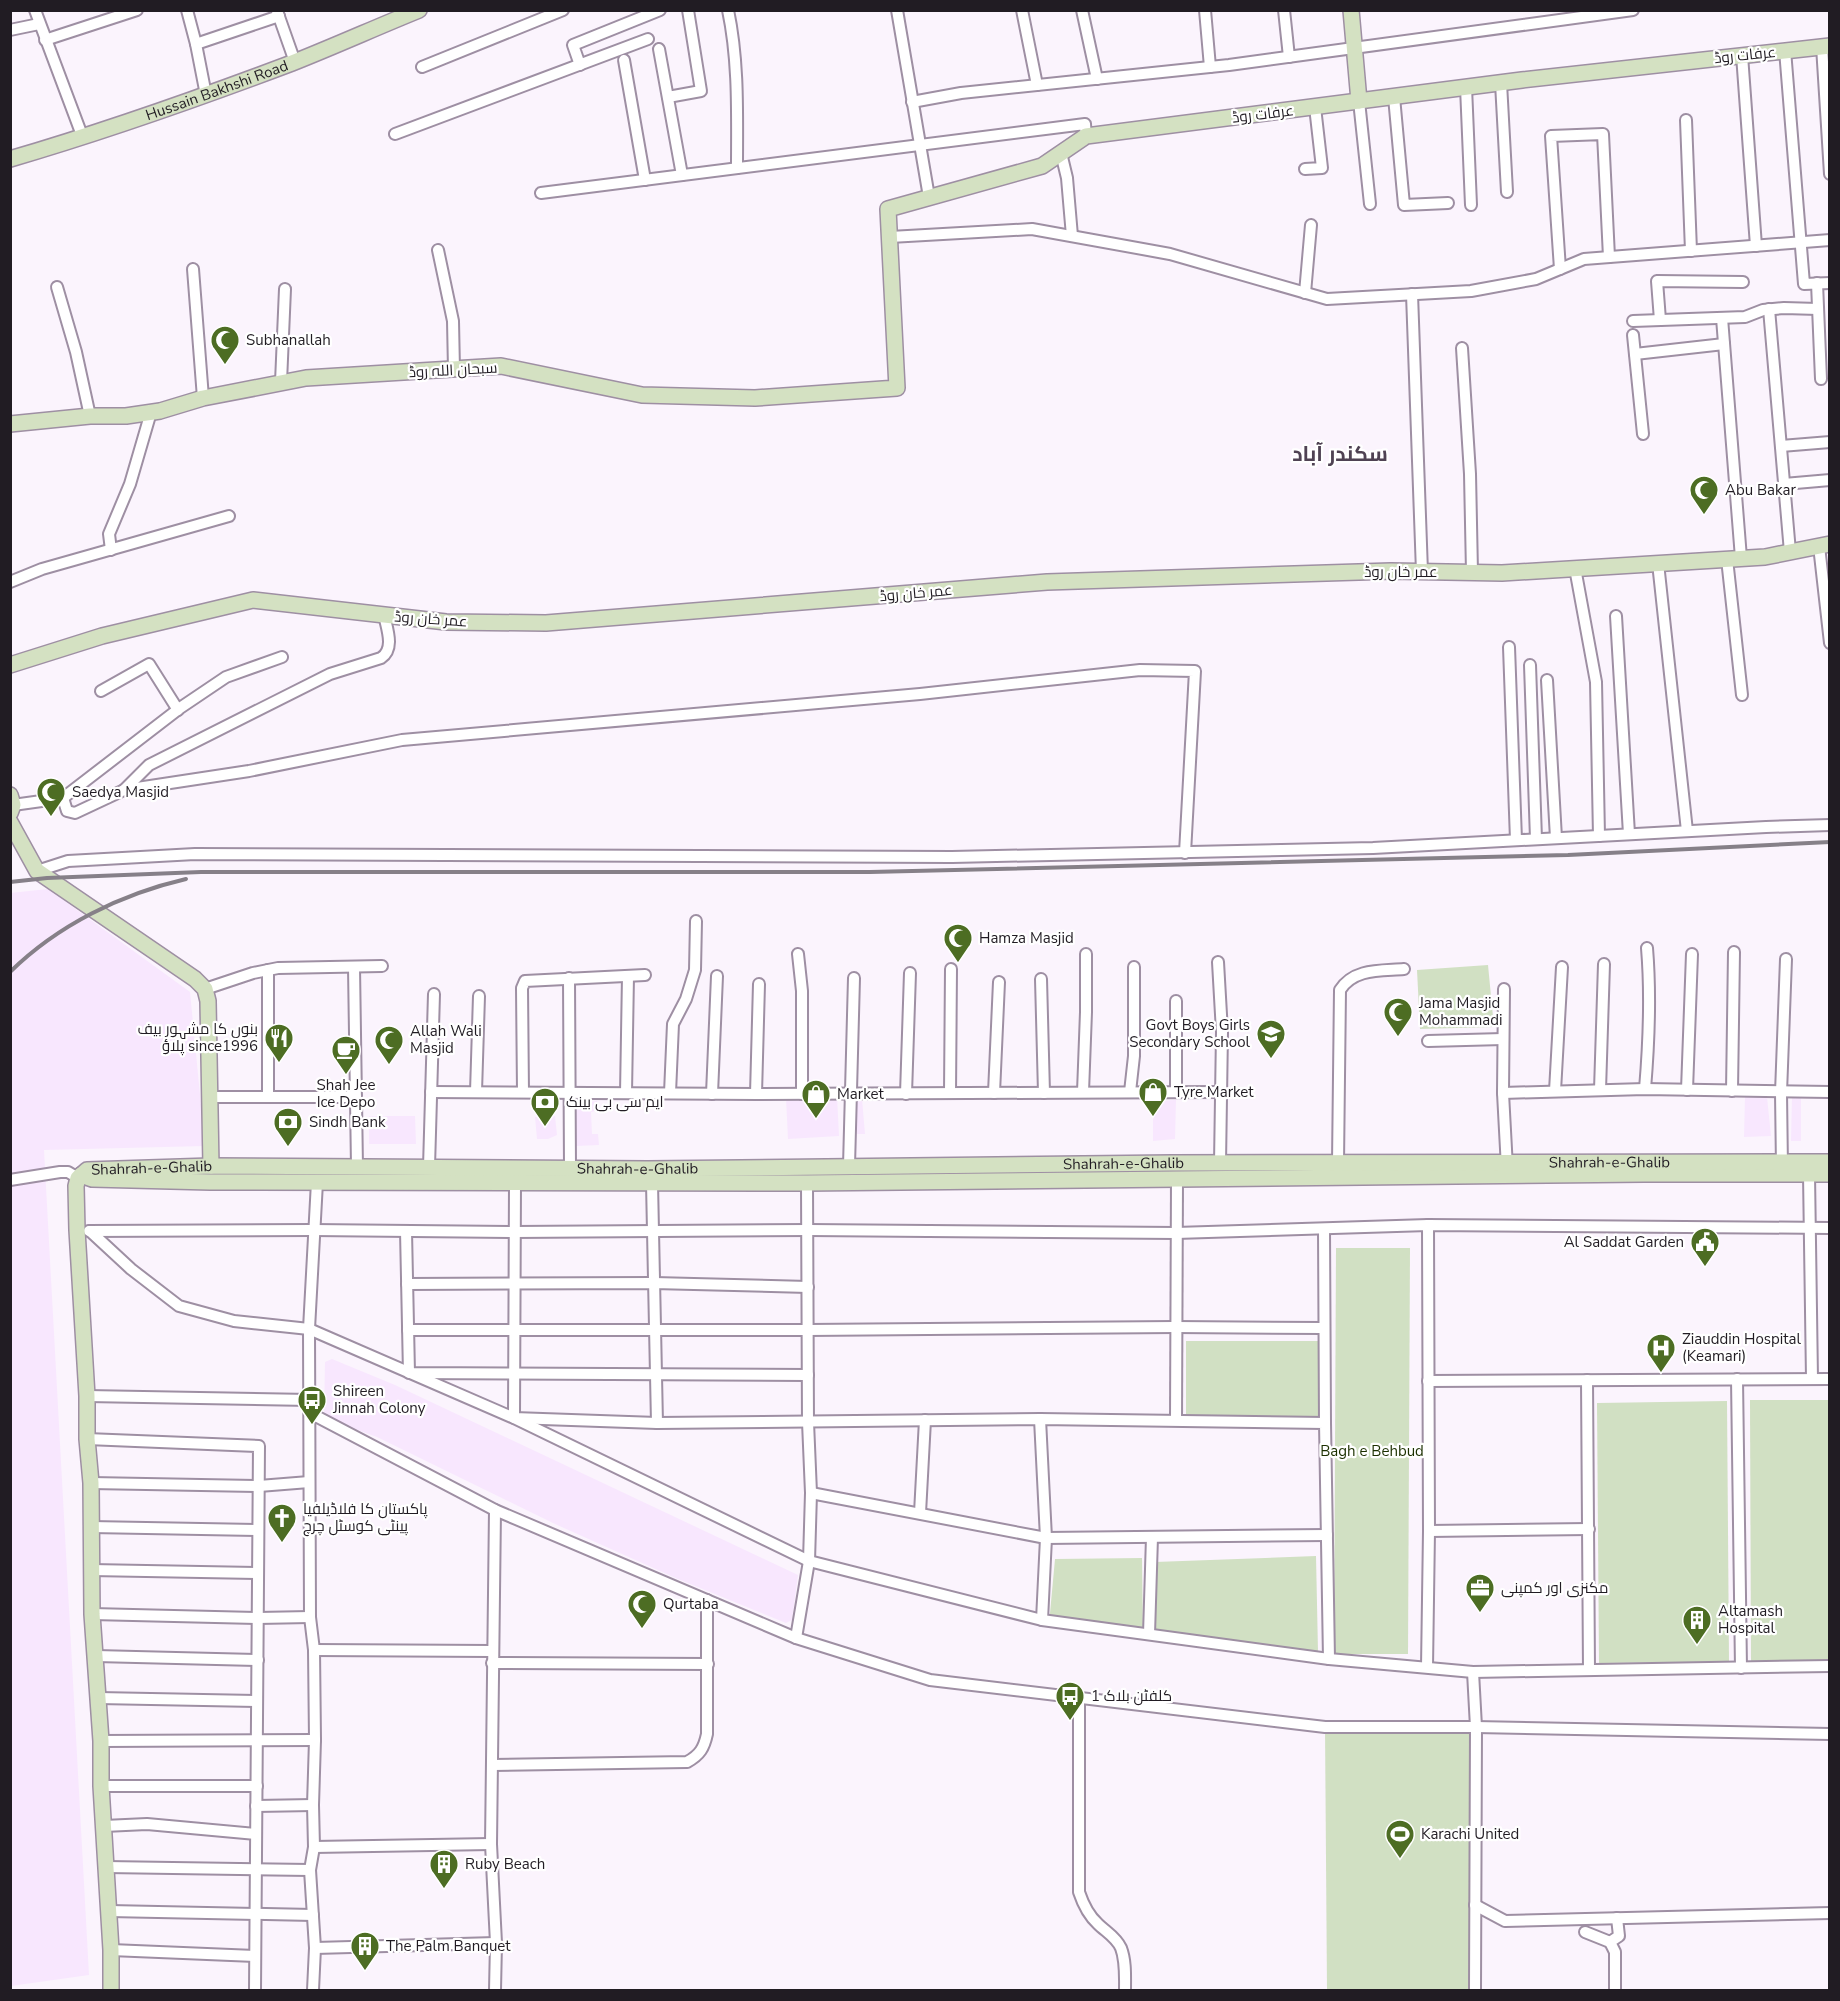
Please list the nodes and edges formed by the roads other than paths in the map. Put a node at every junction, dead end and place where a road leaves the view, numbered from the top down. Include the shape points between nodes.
1 (35, 10) edge
2 (201, 10) edge
3 (419, 10) edge
4 (563, 10) edge
5 (660, 10) edge
6 (688, 10) edge
7 (728, 10) edge
8 (897, 10) edge
9 (1022, 10) edge
10 (1082, 10) edge
11 (1205, 10) edge
12 (1284, 10) edge
13 (1351, 10) edge
14 (1633, 10) edge
15 (133, 11) edge
16 (188, 12) edge
17 (278, 13) edge
18 (1590, 14) edge
19 (39, 24) junction
20 (10, 30) edge
21 (648, 39) dead end
22 (45, 40) junction
23 (196, 44) junction
24 (1826, 46) edge
25 (1354, 48) junction
26 (659, 49) dead end
27 (1785, 50) junction
28 (1742, 55) junction
29 (1289, 57) junction
30 (624, 60) dead end
31 (295, 62) junction
32 (580, 65) junction
33 (422, 67) dead end
34 (1209, 67) junction
35 (1097, 79) junction
36 (1501, 83) junction
37 (1037, 85) junction
38 (1466, 87) junction
39 (206, 95) junction
40 (668, 97) junction
41 (1394, 97) junction
42 (1359, 101) junction
43 (912, 102) junction
44 (1315, 107) junction
45 (1686, 120) dead end
46 (395, 134) dead end
47 (1086, 136) junction
48 (82, 138) junction
49 (919, 145) junction
50 (1061, 153) junction
51 (10, 159) edge
52 (737, 168) junction
53 (1305, 170) dead end
54 (1830, 174) edge
55 (682, 175) junction
56 (645, 180) junction
57 (1507, 192) dead end
58 (542, 193) dead end
59 (929, 197) junction
60 (1448, 203) dead end
61 (1370, 204) dead end
62 (1471, 205) dead end
63 (1311, 225) dead end
64 (1072, 236) junction
65 (890, 237) junction
66 (1830, 240) edge
67 (1802, 242) junction
68 (1755, 246) junction
69 (438, 250) dead end
70 (1691, 251) junction
71 (1609, 257) junction
72 (193, 268) dead end
73 (1560, 269) junction
74 (1743, 282) dead end
75 (1817, 283) junction
76 (1830, 283) edge
77 (57, 287) dead end
78 (285, 289) dead end
79 (1305, 292) junction
80 (1412, 294) junction
81 (1768, 309) junction
82 (1818, 309) junction
83 (1722, 318) junction
84 (1660, 320) junction
85 (1633, 321) dead end
86 (1633, 335) dead end
87 (1724, 344) junction
88 (1462, 348) dead end
89 (1635, 354) junction
90 (454, 370) junction
91 (1821, 379) dead end
92 (281, 382) junction
93 (897, 388) joint
94 (203, 398) junction
95 (151, 412) junction
96 (90, 416) junction
97 (10, 424) edge
98 (1644, 434) dead end
99 (1830, 442) edge
100 (1780, 446) junction
101 (1830, 480) edge
102 (1784, 484) junction
103 (229, 516) dead end
104 (1824, 545) edge
105 (111, 549) junction
106 (1790, 552) junction
107 (1734, 558) junction
108 (1658, 563) junction
109 (1575, 568) junction
110 (1422, 572) junction
111 (1472, 572) junction
112 (10, 582) edge
113 (384, 615) junction
114 (1616, 616) dead end
115 (1830, 643) edge
116 (1509, 647) dead end
117 (282, 657) dead end
118 (10, 665) edge
119 (1530, 665) dead end
120 (1547, 680) dead end
121 (101, 691) dead end
122 (1742, 695) dead end
123 (178, 710) junction
124 (124, 790) junction
125 (63, 798) junction
126 (11, 804) edge
127 (10, 822) edge
128 (1830, 825) edge
129 (1687, 831) junction
130 (1629, 834) junction
131 (1599, 836) junction
132 (1556, 838) junction
133 (1536, 839) junction
134 (1516, 840) junction
135 (1185, 853) junction
136 (37, 871) junction
137 (696, 921) dead end
138 (1647, 948) dead end
139 (1734, 952) dead end
140 (798, 954) dead end
141 (1086, 954) dead end
142 (1692, 954) dead end
143 (1786, 959) dead end
144 (1218, 962) dead end
145 (1604, 964) dead end
146 (382, 966) dead end
147 (354, 967) junction
148 (1134, 967) dead end
149 (1562, 967) dead end
150 (951, 969) dead end
151 (1404, 969) dead end
152 (268, 970) junction
153 (910, 973) dead end
154 (645, 975) dead end
155 (628, 976) junction
156 (717, 976) dead end
157 (569, 978) junction
158 (854, 978) dead end
159 (1041, 980) dead end
160 (999, 982) dead end
161 (759, 984) dead end
162 (205, 989) junction
163 (1504, 989) dead end
164 (434, 994) dead end
165 (478, 996) dead end
166 (1176, 1001) dead end
167 (1503, 1039) junction
168 (1428, 1041) dead end
169 (1645, 1089) junction
170 (1600, 1090) junction
171 (1687, 1090) junction
172 (1555, 1091) junction
173 (1732, 1091) junction
174 (431, 1092) junction
175 (476, 1092) junction
176 (523, 1092) junction
177 (570, 1092) junction
178 (1083, 1092) junction
179 (1130, 1092) junction
180 (1176, 1092) junction
181 (1221, 1092) junction
182 (1830, 1092) edge
183 (626, 1093) junction
184 (950, 1093) junction
185 (994, 1093) junction
186 (1044, 1093) junction
187 (1503, 1093) junction
188 (1781, 1093) junction
189 (670, 1094) junction
190 (712, 1094) junction
191 (756, 1094) junction
192 (802, 1094) junction
193 (851, 1094) junction
194 (906, 1094) junction
195 (210, 1097) junction
196 (268, 1097) junction
197 (356, 1097) junction
198 (1830, 1162) edge
199 (1220, 1163) junction
200 (1338, 1163) junction
201 (211, 1166) junction
202 (849, 1166) junction
203 (357, 1167) junction
204 (429, 1167) junction
205 (570, 1168) junction
206 (1782, 1168) junction
207 (1507, 1169) junction
208 (1809, 1174) junction
209 (1830, 1174) edge
210 (80, 1177) junction
211 (10, 1180) edge
212 (1176, 1180) junction
213 (317, 1182) junction
214 (515, 1183) junction
215 (652, 1183) junction
216 (807, 1183) junction
217 (1428, 1226) junction
218 (1809, 1228) junction
219 (1830, 1228) edge
220 (1324, 1229) junction
221 (313, 1230) junction
222 (809, 1230) junction
223 (83, 1231) junction
224 (406, 1231) junction
225 (515, 1232) junction
226 (653, 1232) junction
227 (1176, 1233) junction
228 (654, 1283) junction
229 (407, 1284) junction
230 (515, 1285) junction
231 (808, 1287) junction
232 (1175, 1327) junction
233 (1324, 1328) junction
234 (309, 1329) junction
235 (408, 1330) junction
236 (514, 1330) junction
237 (654, 1330) junction
238 (808, 1330) junction
239 (409, 1373) junction
240 (514, 1373) junction
241 (655, 1374) junction
242 (808, 1375) junction
243 (1737, 1379) junction
244 (1812, 1379) junction
245 (1830, 1379) edge
246 (1587, 1380) junction
247 (1428, 1381) junction
248 (87, 1396) junction
249 (310, 1400) junction
250 (310, 1413) junction
251 (514, 1418) junction
252 (1040, 1419) junction
253 (925, 1420) junction
254 (1176, 1420) junction
255 (808, 1422) junction
256 (657, 1423) junction
257 (1325, 1423) junction
258 (87, 1439) junction
259 (309, 1482) junction
260 (91, 1483) junction
261 (259, 1486) junction
262 (810, 1493) junction
263 (495, 1510) junction
264 (920, 1513) junction
265 (92, 1527) junction
266 (1589, 1529) junction
267 (258, 1530) junction
268 (1429, 1531) junction
269 (1327, 1535) junction
270 (1152, 1537) junction
271 (1046, 1538) junction
272 (809, 1561) junction
273 (91, 1570) junction
274 (258, 1573) junction
275 (707, 1600) junction
276 (92, 1614) junction
277 (310, 1617) junction
278 (258, 1618) junction
279 (1042, 1620) junction
280 (1149, 1635) junction
281 (796, 1638) junction
282 (314, 1650) junction
283 (492, 1651) junction
284 (96, 1656) junction
285 (1329, 1659) junction
286 (258, 1660) junction
287 (492, 1663) junction
288 (708, 1664) junction
289 (1830, 1666) edge
290 (1427, 1667) junction
291 (1741, 1668) junction
292 (1590, 1670) junction
293 (1473, 1671) junction
294 (1079, 1697) junction
295 (98, 1698) junction
296 (257, 1701) junction
297 (1476, 1727) junction
298 (1830, 1734) edge
299 (315, 1740) junction
300 (101, 1741) junction
301 (257, 1741) junction
302 (493, 1765) junction
303 (101, 1786) junction
304 (257, 1786) junction
305 (313, 1805) junction
306 (256, 1806) junction
307 (104, 1826) junction
308 (256, 1833) junction
309 (491, 1844) junction
310 (314, 1847) junction
311 (106, 1867) junction
312 (256, 1869) junction
313 (310, 1870) junction
314 (1476, 1905) junction
315 (109, 1911) junction
316 (1830, 1913) edge
317 (256, 1914) junction
318 (313, 1915) junction
319 (1617, 1918) junction
320 (1585, 1932) dead end
321 (1610, 1941) junction
322 (496, 1943) junction
323 (315, 1948) junction
324 (111, 1950) junction
325 (255, 1956) junction
326 (111, 1990) edge
327 (255, 1990) edge
328 (313, 1990) edge
329 (495, 1990) edge
330 (1125, 1990) edge
331 (1475, 1990) edge
332 (1615, 1990) edge

1 - 19 street
2 - 16 street
3 - 31 street, Hussain Bakhshi Road
4 - 33 street
5 - 32 street via 573,45
6 - 40 street via 700,91
7 - 52 street via 733,32
8 - 43 street
9 - 37 street
10 - 35 street
11 - 34 street
12 - 29 street
13 - 25 street
14 - 18 street
15 - 22 street
16 - 23 street
17 - 23 street
17 - 31 street
18 - 25 street
19 - 20 street
19 - 22 street
21 - 32 street
22 - 48 street
23 - 39 street
24 - 27 street, عرفات روڈ
24 - 54 street
25 - 29 street
25 - 42 street
26 - 40 street
27 - 28 street, عرفات روڈ
27 - 67 street
28 - 36 street, عرفات روڈ
28 - 68 street
29 - 34 street
30 - 56 street
31 - 39 street, Hussain Bakhshi Road
32 - 46 street
34 - 35 street
35 - 37 street
36 - 38 street, عرفات روڈ
36 - 57 street
37 - 43 street
38 - 41 street, عرفات روڈ
38 - 62 street
39 - 48 street, Hussain Bakhshi Road
40 - 55 street
41 - 42 street, عرفات روڈ
41 - 60 street via 1404,205
42 - 44 street, عرفات روڈ
42 - 61 street
43 - 49 street
44 - 47 street, عرفات روڈ
44 - 53 street via 1322,168
45 - 70 street
47 - 49 street via 1085,124
47 - 50 street, عرفات روڈ
48 - 51 street, Hussain Bakhshi Road
49 - 52 street
49 - 59 street
50 - 59 street, عرفات روڈ via 1042,166
50 - 64 street
52 - 55 street
55 - 56 street
56 - 58 street
59 - 65 street, عرفات روڈ via 888,209
63 - 79 street
64 - 65 street via 1032,229
64 - 79 street via 1170,254
65 - 93 street, عرفات روڈ
66 - 67 street
67 - 68 street
67 - 75 street via 1804,284
68 - 70 street
69 - 90 street via 453,321
70 - 71 street
71 - 73 street via 1584,259
71 - 73 street via 1603,135 1551,136
72 - 94 street
73 - 80 street via 1536,279 1480,289
74 - 84 street via 1657,281
75 - 76 street
75 - 82 street
77 - 96 street
78 - 92 street
79 - 80 street via 1327,299
80 - 110 street
81 - 82 street
81 - 83 street via 1744,317
81 - 100 street
82 - 91 street
83 - 84 street
83 - 87 street
84 - 85 street
86 - 89 street
87 - 89 street
87 - 107 street
88 - 111 street
89 - 98 street
90 - 92 street, سبحان اللہ روڈ
90 - 93 street, سبحان اللہ روڈ via 501,366 642,395 755,398
92 - 94 street, سبحان اللہ روڈ
94 - 95 street, سبحان اللہ روڈ
95 - 96 street, سبحان اللہ روڈ
95 - 105 street via 130,484 109,534
96 - 97 street, سبحان اللہ روڈ
99 - 100 street
100 - 102 street
101 - 102 street
102 - 106 street
103 - 105 street
104 - 106 street, عمر خان روڈ
104 - 115 street
105 - 112 street
106 - 107 street, عمر خان روڈ
107 - 108 street, عمر خان روڈ
107 - 122 street
108 - 109 street, عمر خان روڈ
108 - 129 street
109 - 111 street, عمر خان روڈ
109 - 131 street via 1596,682
110 - 111 street, عمر خان روڈ
110 - 113 street, عمر خان روڈ via 1047,582 546,623 446,622
113 - 118 street, عمر خان روڈ via 253,600 102,636
113 - 124 street via 390,648 387,654 330,674 149,765
114 - 130 street
116 - 134 street
117 - 123 street via 226,677
119 - 133 street
120 - 132 street
121 - 123 street via 149,664
123 - 125 street
124 - 125 street via 75,813 67,811
124 - 135 street via 249,771 402,740 920,694 1140,670 1195,671
125 - 126 street
127 - 136 street
128 - 129 street
129 - 130 street
130 - 131 street
131 - 132 street
132 - 133 street
133 - 134 street
134 - 135 street
135 - 136 street via 952,857 195,854 68,861
136 - 162 street
137 - 189 street via 695,970 673,1024
138 - 169 street via 1650,1029
139 - 173 street
140 - 192 street
141 - 178 street
142 - 171 street
143 - 188 street
144 - 181 street
145 - 170 street
146 - 147 street
147 - 152 street
147 - 197 street
148 - 179 street
149 - 172 street
150 - 184 street
151 - 200 street via 1362,973 1346,981 1341,990
152 - 162 street
152 - 196 street
153 - 194 street
154 - 155 street
155 - 157 street
155 - 183 street
156 - 190 street
157 - 176 street via 530,980 523,984
157 - 177 street
158 - 193 street
159 - 186 street
160 - 185 street
161 - 191 street
162 - 195 street
163 - 167 street
164 - 174 street
165 - 175 street
166 - 180 street
167 - 168 street
167 - 187 street
169 - 170 street
169 - 171 street
170 - 172 street
171 - 173 street
172 - 187 street
173 - 188 street
174 - 175 street
174 - 204 street
175 - 176 street
176 - 177 street
177 - 183 street
177 - 205 street
178 - 179 street
178 - 186 street
179 - 180 street
180 - 181 street
181 - 199 street
182 - 188 street
183 - 189 street
184 - 185 street
184 - 194 street
185 - 186 street
187 - 207 street
188 - 206 street
189 - 190 street
190 - 191 street
191 - 192 street
192 - 193 street
193 - 194 street
193 - 202 street
195 - 196 street
195 - 201 street
196 - 197 street
197 - 203 street
198 - 206 street, Shahrah-e-Ghalib
199 - 200 street, Shahrah-e-Ghalib
199 - 202 street, Shahrah-e-Ghalib
200 - 207 street, Shahrah-e-Ghalib
201 - 203 street, Shahrah-e-Ghalib
201 - 210 street, Shahrah-e-Ghalib via 91,1169
202 - 205 street, Shahrah-e-Ghalib
203 - 204 street, Shahrah-e-Ghalib
204 - 205 street, Shahrah-e-Ghalib
206 - 207 street, Shahrah-e-Ghalib
206 - 208 street, Shahrah-e-Ghalib
207 - 212 street, Shahrah-e-Ghalib
208 - 209 street, Shahrah-e-Ghalib
208 - 218 street
210 - 211 street via 60,1172
210 - 213 street, Shahrah-e-Ghalib
210 - 223 street via 76,1186
212 - 216 street, Shahrah-e-Ghalib
212 - 227 street
213 - 214 street, Shahrah-e-Ghalib
213 - 221 street
214 - 215 street, Shahrah-e-Ghalib
214 - 225 street
215 - 216 street, Shahrah-e-Ghalib
215 - 226 street
216 - 222 street
217 - 218 street
217 - 220 street
217 - 247 street
218 - 219 street
218 - 244 street
220 - 227 street
220 - 233 street
221 - 223 street
221 - 224 street
221 - 234 street
222 - 226 street
222 - 227 street
222 - 231 street
223 - 234 street via 179,1306 234,1321
223 - 248 street
224 - 225 street
224 - 229 street
225 - 226 street
225 - 230 street
226 - 228 street
227 - 232 street
228 - 230 street
228 - 231 street
228 - 237 street
229 - 230 street
229 - 235 street
230 - 236 street
231 - 238 street
232 - 233 street
232 - 238 street
232 - 254 street
233 - 257 street
234 - 239 street
234 - 249 street
235 - 236 street
235 - 239 street
236 - 237 street
236 - 240 street
237 - 238 street
237 - 241 street
238 - 242 street
239 - 240 street
239 - 251 street
240 - 241 street
240 - 251 street
241 - 242 street
241 - 256 street
242 - 255 street
243 - 244 street
243 - 246 street
243 - 291 street
244 - 245 street
246 - 247 street
246 - 266 street
247 - 268 street
248 - 249 street
248 - 258 street
249 - 250 street
250 - 259 street
250 - 263 street
251 - 256 street
251 - 272 street
252 - 253 street
252 - 254 street
252 - 271 street
253 - 255 street
253 - 264 street
254 - 257 street
255 - 256 street
255 - 262 street
257 - 269 street
258 - 260 street
258 - 261 street via 259,1446
259 - 261 street
259 - 277 street
260 - 261 street
260 - 265 street
261 - 267 street
262 - 264 street
262 - 272 street
263 - 275 street
263 - 283 street
264 - 271 street
265 - 267 street
265 - 273 street
266 - 268 street
266 - 292 street
267 - 274 street
268 - 290 street
269 - 270 street
269 - 285 street
270 - 271 street
270 - 280 street
271 - 279 street
272 - 279 street
272 - 281 street
273 - 274 street
273 - 276 street
274 - 278 street
275 - 281 street
275 - 288 street
276 - 278 street
276 - 284 street
277 - 278 street
277 - 282 street
278 - 286 street
279 - 280 street
280 - 285 street
281 - 294 street via 930,1680
282 - 283 street
282 - 299 street
283 - 287 street
284 - 286 street
284 - 295 street
285 - 290 street
286 - 296 street
287 - 288 street
287 - 302 street
288 - 302 street via 704,1748 687,1762
289 - 291 street
290 - 293 street
291 - 292 street
292 - 293 street
293 - 297 street
294 - 297 street via 1325,1727
294 - 330 street via 1078,1892 1083,1906 1121,1948
295 - 296 street
295 - 300 street
296 - 301 street
297 - 298 street
297 - 314 street
299 - 301 street
299 - 305 street
300 - 301 street
300 - 303 street
301 - 304 street
302 - 309 street
303 - 304 street
303 - 307 street
304 - 306 street
305 - 306 street
305 - 310 street
306 - 308 street
307 - 308 street via 147,1824
307 - 311 street
308 - 312 street
309 - 310 street
309 - 322 street
310 - 313 street
311 - 312 street
311 - 315 street
312 - 313 street
312 - 317 street
313 - 318 street
314 - 319 street via 1505,1921
314 - 331 street
315 - 317 street
315 - 324 street
316 - 319 street
317 - 318 street
317 - 325 street
318 - 323 street
319 - 321 street via 1619,1936
320 - 321 street
321 - 332 street via 1615,1952
322 - 323 street
322 - 329 street
323 - 328 street
324 - 325 street
324 - 326 street
325 - 327 street

